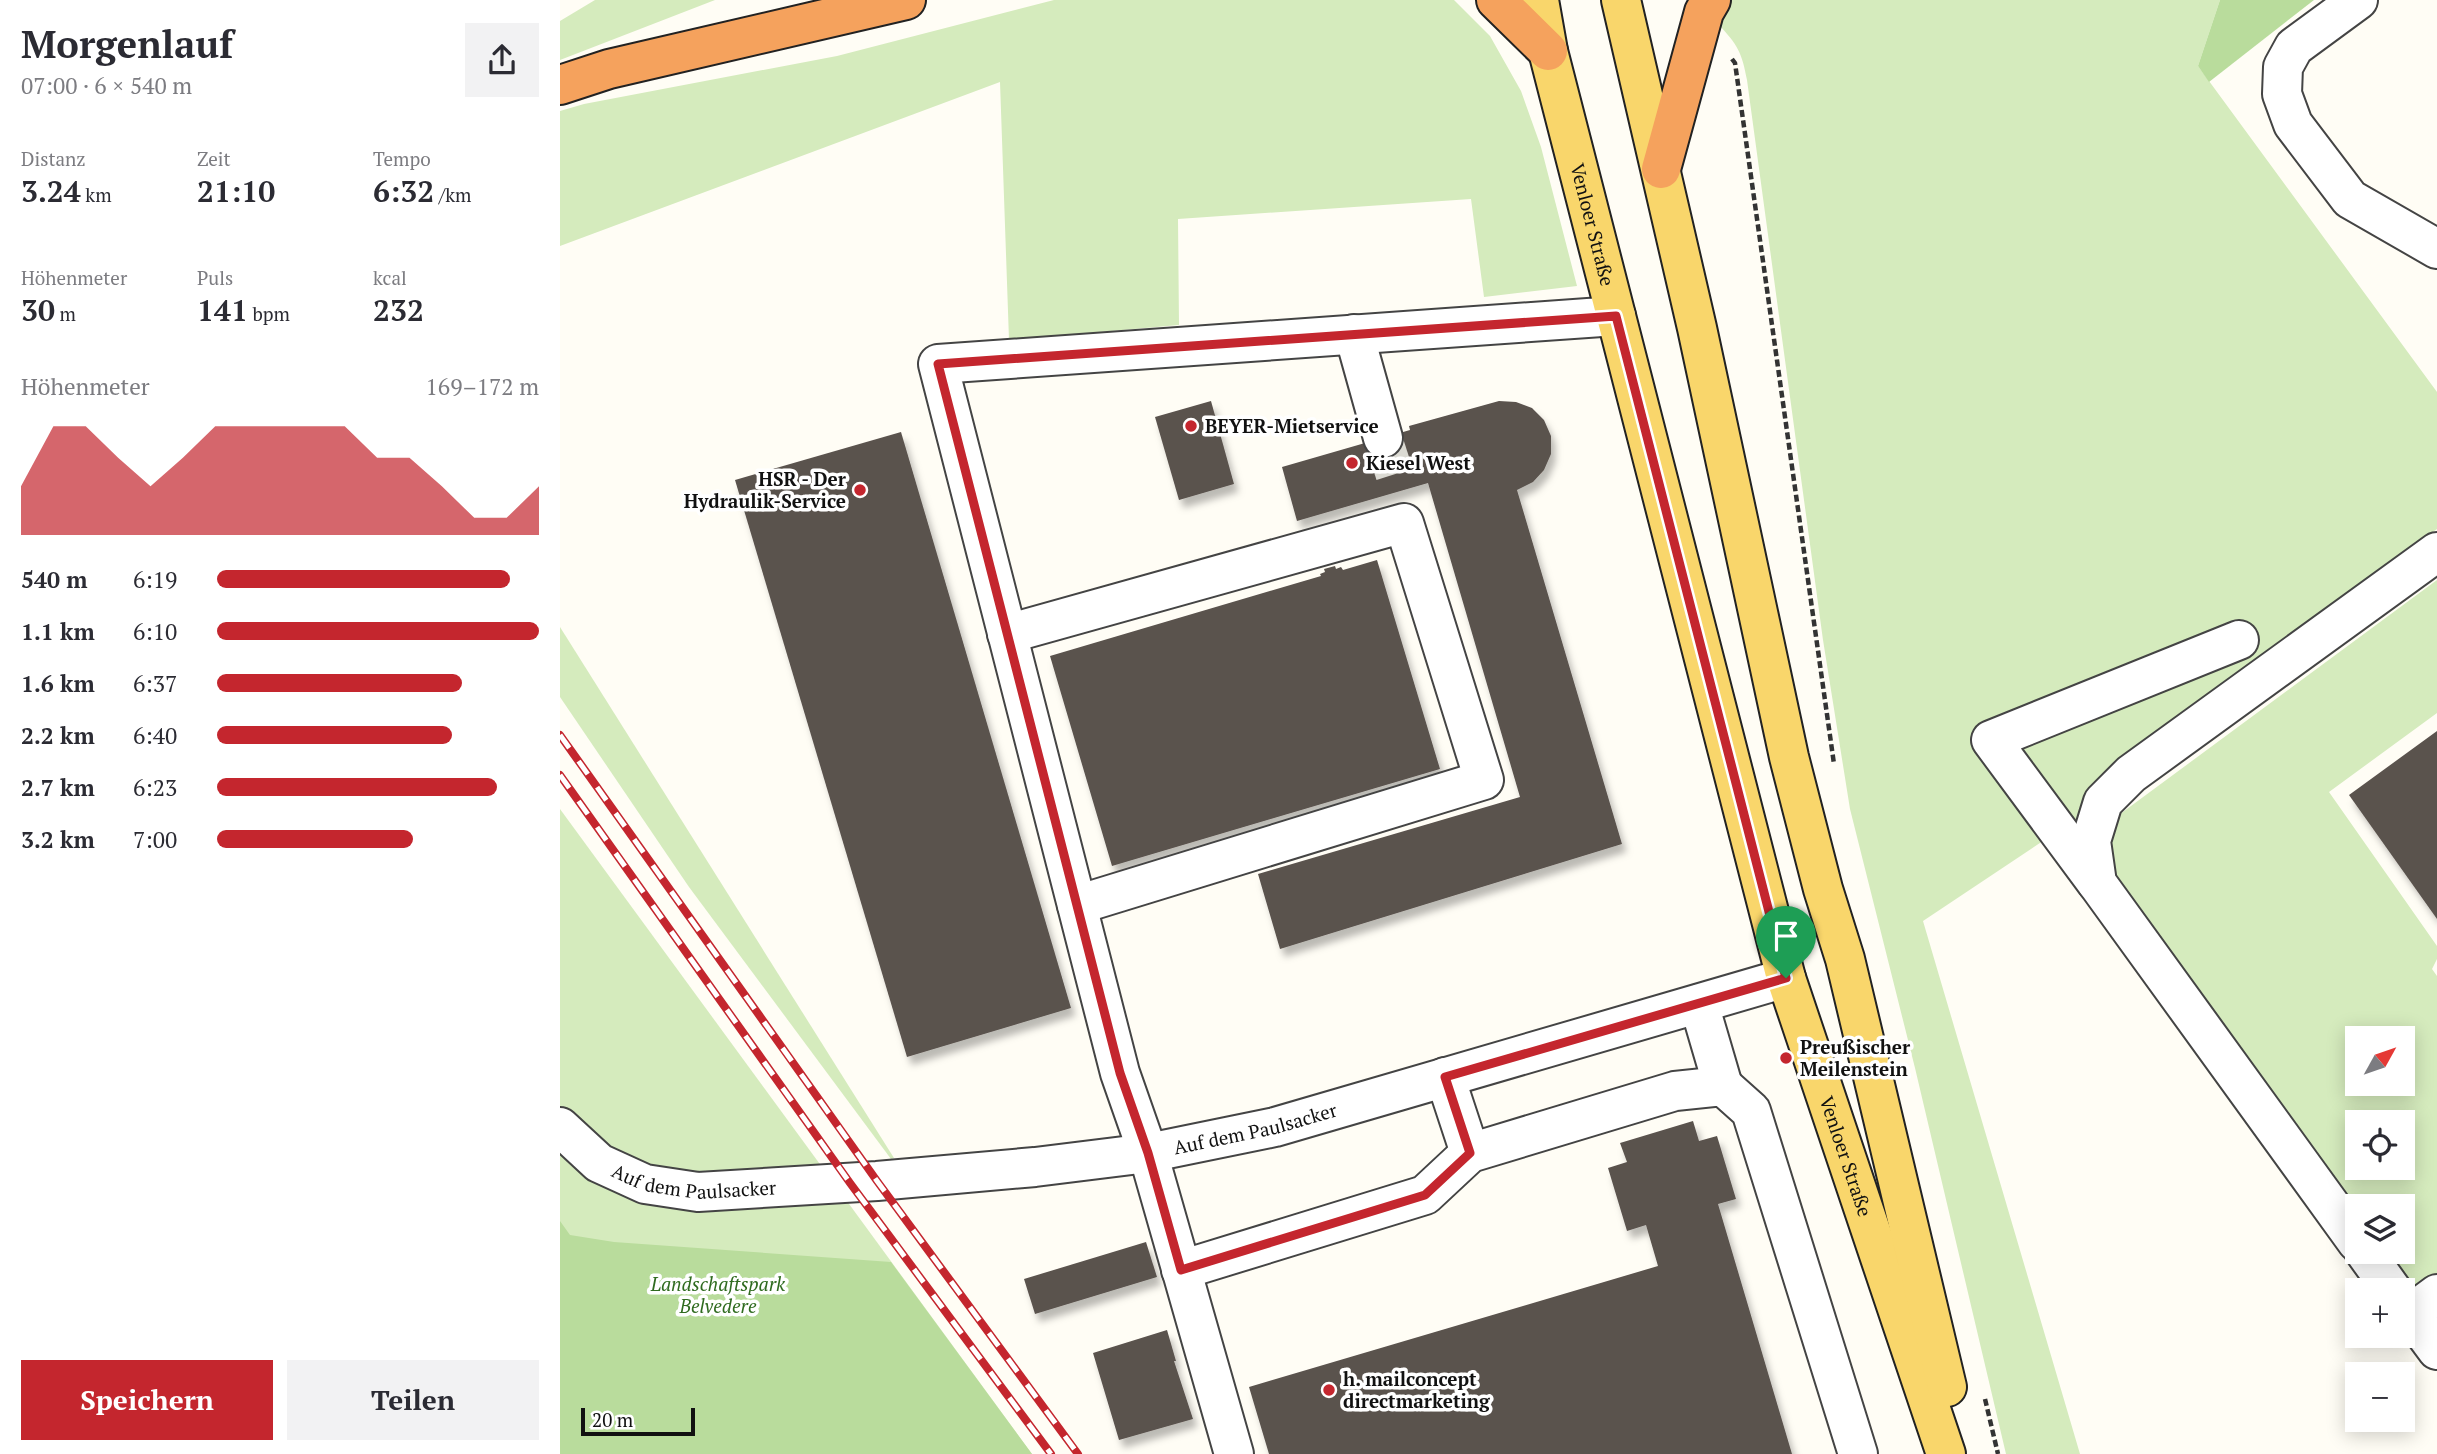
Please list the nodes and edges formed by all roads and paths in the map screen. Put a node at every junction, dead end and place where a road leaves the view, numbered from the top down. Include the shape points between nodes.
1 (906, 0) edge
2 (1496, 0) edge
3 (1539, 0) edge
4 (1621, 0) edge
5 (2358, 0) edge
6 (1707, 6) edge
7 (1548, 51) junction
8 (560, 86) edge
9 (1661, 169) junction
10 (2437, 249) edge
11 (1616, 316) junction
12 (1354, 334) junction
13 (1383, 438) tunnel mouth
14 (2437, 552) edge
15 (1007, 634) junction
16 (2239, 640) dead end
17 (1834, 764) dead end
18 (2097, 883) junction
19 (1077, 905) junction
20 (1845, 960) junction
21 (1786, 978) junction
22 (1699, 1004) junction
23 (1445, 1077) junction
24 (1723, 1086) junction
25 (560, 1127) edge
26 (1148, 1153) junction
27 (1470, 1153) junction
28 (2345, 1225) edge
29 (2376, 1264) edge
30 (1181, 1270) junction
31 (2390, 1278) edge
32 (2415, 1308) edge
33 (2437, 1350) edge
34 (1982, 1388) dead end
35 (1234, 1454) edge
36 (1858, 1454) edge
37 (1945, 1454) edge
38 (1963, 1454) edge
39 (1998, 1454) edge

1 - 8 highway via 609,69
2 - 7 highway
3 - 7 main road, Venloer Straße
4 - 9 main road, Venloer Straße
5 - 10 street via 2294,47 2283,67 2282,94 2293,124 2350,199
6 - 9 highway
6 - 17 path via 1735,63
7 - 11 main road, Venloer Straße
9 - 20 main road, Venloer Straße via 1788,757
11 - 12 street
11 - 21 main road, Venloer Straße
12 - 13 street
12 - 15 street via 938,364
14 - 18 street via 2131,774 2103,802 2091,841
15 - 19 street
15 - 19 street via 1402,507 1483,780
16 - 18 street via 1991,740
18 - 28 street
19 - 26 street via 1120,1073
20 - 21 main road
20 - 38 main road, Venloer Straße
21 - 22 street, Auf dem Paulsacker
21 - 37 main road, Venloer Straße
22 - 23 street, Auf dem Paulsacker
22 - 24 street
23 - 26 street, Auf dem Paulsacker via 1275,1128
23 - 27 street
24 - 27 street via 1675,1091
24 - 36 street via 1751,1111
25 - 26 street, Auf dem Paulsacker via 599,1163 645,1184 698,1192 1035,1167
26 - 30 street
27 - 30 street via 1425,1195
29 - 31 street
30 - 35 street
32 - 33 street
34 - 39 path

